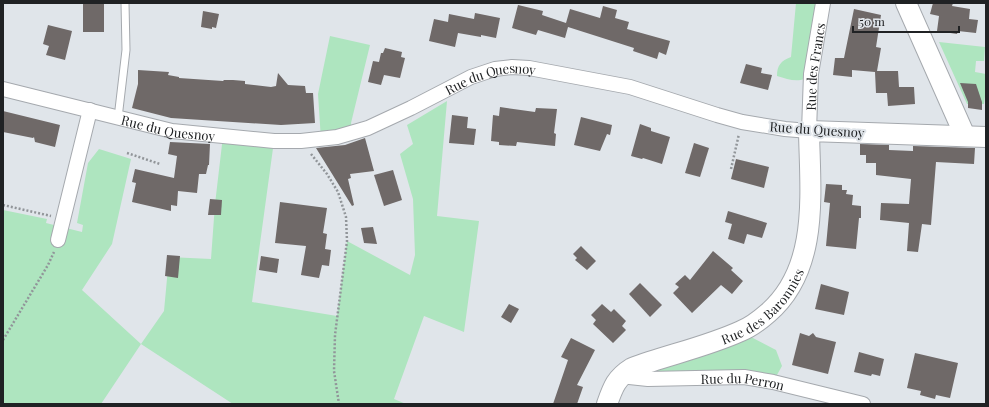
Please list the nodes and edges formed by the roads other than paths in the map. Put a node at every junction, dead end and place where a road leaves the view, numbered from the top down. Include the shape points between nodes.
1 (125, 3) edge
2 (823, 3) edge
3 (906, 3) edge
4 (3, 89) edge
5 (90, 110) junction
6 (118, 118) junction
7 (809, 131) junction
8 (965, 136) junction
9 (986, 137) edge
10 (58, 240) road end
11 (620, 376) junction
12 (607, 404) edge
13 (863, 404) edge

1 - 6 lane via 126,56
2 - 7 street, Rue des Francs via 811,74
3 - 8 street
4 - 5 street, Rue du Quesnoy
5 - 6 street, Rue du Quesnoy
5 - 10 street
6 - 7 street, Rue du Quesnoy via 172,131 274,141 337,137 368,128 471,77 512,67 630,87 742,122
7 - 8 street, Rue du Quesnoy
7 - 11 street, Rue des Baronnies via 808,236 799,271 781,300 760,320 742,331 632,368
8 - 9 street, Rue du Quesnoy
11 - 12 street
11 - 13 street, Rue du Perron via 648,379 744,378 773,382

